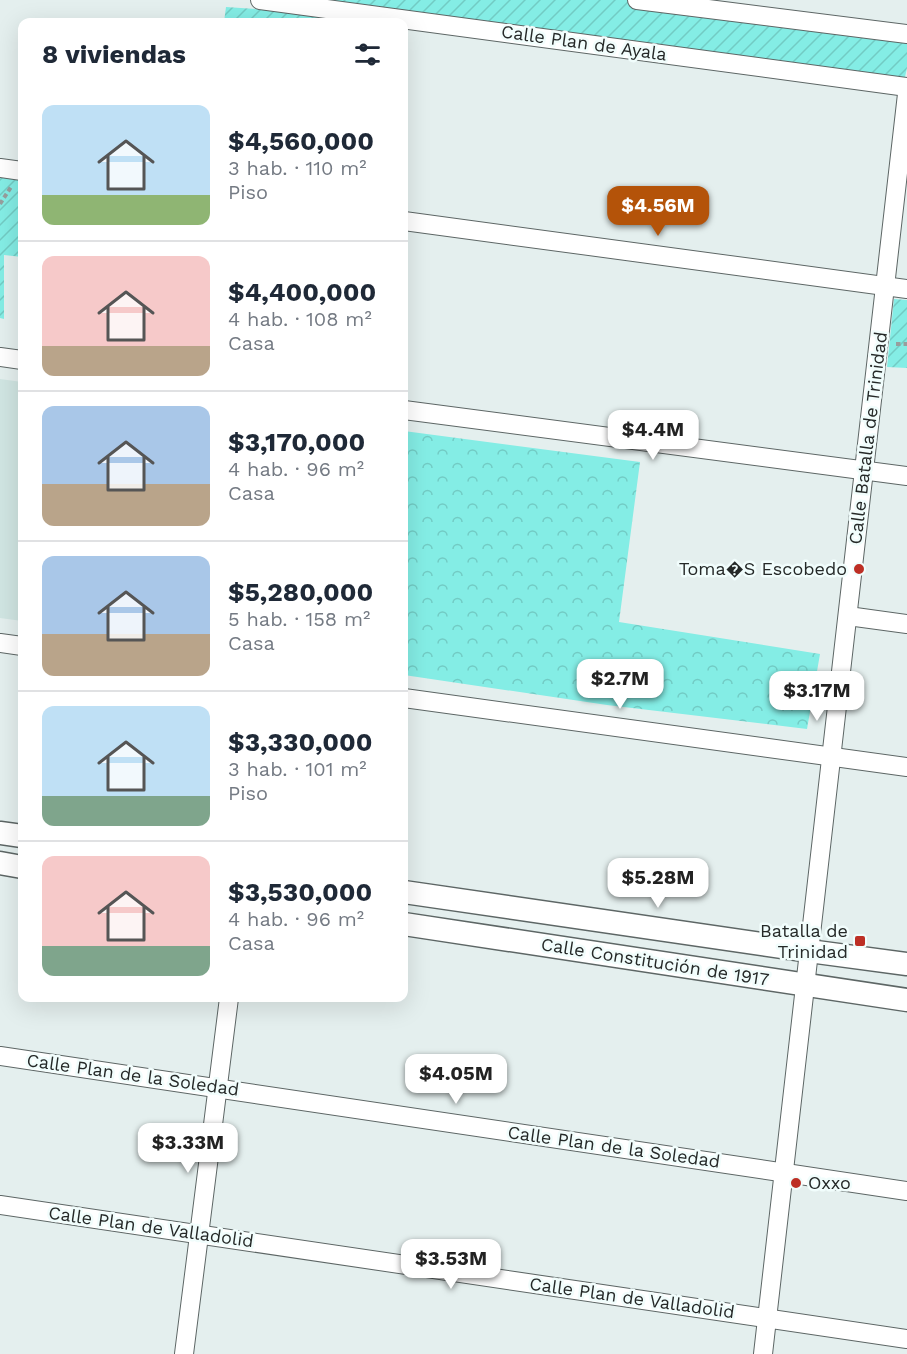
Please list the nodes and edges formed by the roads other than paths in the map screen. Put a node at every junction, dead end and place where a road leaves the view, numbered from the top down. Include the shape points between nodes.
1 (260, 0) edge
2 (636, 0) edge
3 (357, 17) edge
4 (408, 23) edge
5 (907, 34) edge
6 (907, 87) edge
7 (907, 94) edge
8 (0, 168) edge
9 (18, 170) edge
10 (408, 222) edge
11 (885, 286) junction
12 (907, 289) edge
13 (0, 357) edge
14 (18, 359) edge
15 (408, 411) edge
16 (864, 471) junction
17 (907, 476) edge
18 (848, 616) junction
19 (907, 624) edge
20 (0, 643) edge
21 (18, 645) edge
22 (408, 699) edge
23 (832, 757) junction
24 (907, 768) edge
25 (0, 833) edge
26 (18, 835) edge
27 (0, 863) edge
28 (18, 866) edge
29 (408, 893) edge
30 (408, 925) edge
31 (809, 951) junction
32 (907, 964) edge
33 (806, 985) junction
34 (907, 1000) edge
35 (228, 1002) edge
36 (0, 1056) edge
37 (217, 1088) junction
38 (784, 1172) junction
39 (907, 1191) edge
40 (0, 1205) edge
41 (199, 1234) junction
42 (767, 1318) junction
43 (907, 1339) edge
44 (184, 1354) edge
45 (764, 1354) edge

1 - 3 street, Calle Plan de Ayala
2 - 5 street
4 - 6 street, Calle Plan de Ayala
7 - 11 street, Calle Batalla de Trinidad
8 - 9 street
10 - 11 street
11 - 12 street
11 - 16 street, Calle Batalla de Trinidad
13 - 14 street
15 - 16 street
16 - 17 street
16 - 18 street, Calle Batalla de Trinidad
18 - 19 street
18 - 23 street, Calle Batalla de Trinidad
20 - 21 street
22 - 23 street
23 - 24 street
23 - 31 street, Calle Batalla de Trinidad
25 - 26 street
27 - 28 street
29 - 31 street, Calle Constitución de 1917
30 - 33 street, Calle Constitución de 1917
31 - 32 street, Calle Constitución de 1917
31 - 33 street, Calle Batalla de Trinidad
33 - 34 street, Calle Constitución de 1917
33 - 38 street, Calle Batalla de Trinidad
35 - 37 street
36 - 37 street, Calle Plan de la Soledad
37 - 38 street, Calle Plan de la Soledad
37 - 41 street
38 - 39 street, Calle Plan de la Soledad
38 - 42 street, Calle Batalla de Trinidad
40 - 41 street, Calle Plan de Valladolid
41 - 42 street, Calle Plan de Valladolid
41 - 44 street
42 - 43 street, Calle Plan de Valladolid
42 - 45 street, Calle Batalla de Trinidad

